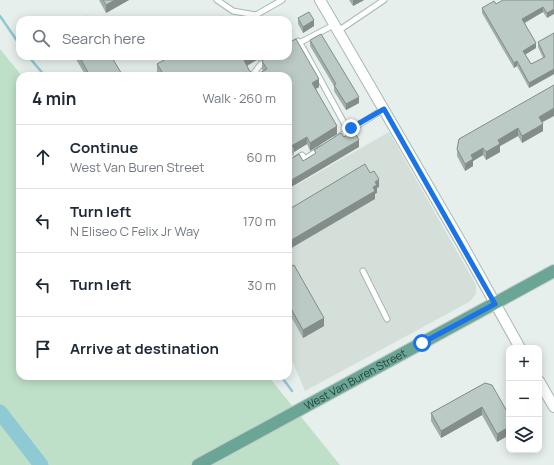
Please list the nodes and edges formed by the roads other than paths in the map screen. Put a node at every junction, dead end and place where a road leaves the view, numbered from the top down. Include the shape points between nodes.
1 (217, 0) edge
2 (282, 0) edge
3 (320, 0) edge
4 (384, 0) edge
5 (336, 28) junction
6 (299, 43) junction
7 (292, 45) edge
8 (268, 60) edge
9 (255, 72) edge
10 (384, 109) junction
11 (348, 130) junction
12 (330, 143) edge
13 (323, 147) edge
14 (292, 161) edge
15 (363, 271) dead end
16 (554, 271) edge
17 (495, 304) junction
18 (386, 319) dead end
19 (518, 345) edge
20 (542, 386) edge
21 (554, 407) edge
22 (198, 465) edge

1 - 2 lane via 233,11 256,15
3 - 5 street
4 - 5 lane
5 - 6 lane
5 - 10 street
6 - 7 lane via 298,41
6 - 11 lane
8 - 9 lane
10 - 11 lane
10 - 17 street
11 - 12 lane
13 - 14 lane via 305,159 302,156
15 - 18 lane
16 - 17 main road, West Van Buren Street
17 - 19 street
17 - 22 main road, West Van Buren Street
20 - 21 street

